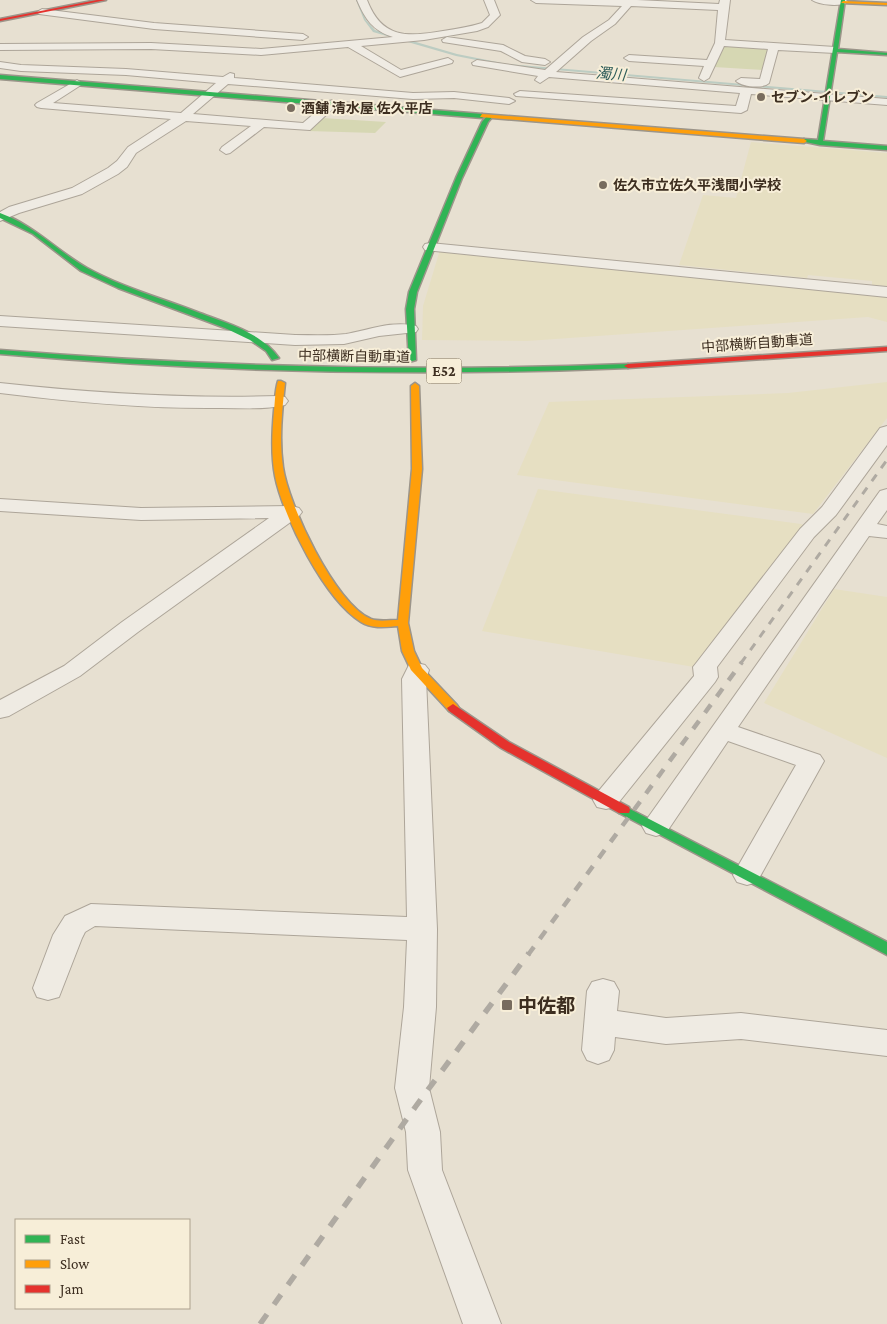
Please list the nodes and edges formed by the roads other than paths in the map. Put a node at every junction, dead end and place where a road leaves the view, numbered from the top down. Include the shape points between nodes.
1 (104, 0) edge
2 (362, 0) edge
3 (489, 0) edge
4 (536, 0) edge
5 (817, 0) edge
6 (843, 1) edge
7 (631, 2) edge
8 (724, 3) edge
9 (887, 4) edge
10 (42, 12) junction
11 (0, 20) edge
12 (427, 36) junction
13 (407, 38) junction
14 (390, 40) joint
15 (720, 43) junction
16 (344, 44) junction
17 (774, 46) junction
18 (0, 47) edge
19 (835, 50) junction
20 (261, 52) junction
21 (887, 54) edge
22 (629, 58) dead end
23 (448, 61) dead end
24 (711, 63) junction
25 (477, 64) dead end
26 (0, 65) edge
27 (553, 69) junction
28 (0, 77) edge
29 (704, 78) junction
30 (223, 80) junction
31 (77, 83) junction
32 (746, 90) junction
33 (208, 94) junction
34 (520, 94) junction
35 (827, 94) junction
36 (509, 101) junction
37 (887, 102) edge
38 (333, 103) junction
39 (490, 116) junction
40 (183, 117) junction
41 (261, 124) junction
42 (820, 143) junction
43 (887, 148) edge
44 (226, 150) dead end
45 (1, 216) edge
46 (430, 247) junction
47 (887, 292) edge
48 (0, 321) edge
49 (410, 329) junction
50 (253, 338) junction
51 (887, 349) edge
52 (0, 352) edge
53 (275, 358) dead end
54 (412, 360) dead end
55 (281, 382) dead end
56 (415, 386) dead end
57 (0, 388) edge
58 (279, 401) junction
59 (887, 432) edge
60 (887, 495) edge
61 (0, 505) edge
62 (292, 512) junction
63 (864, 529) junction
64 (887, 532) edge
65 (403, 623) junction
66 (416, 670) junction
67 (0, 710) edge
68 (722, 730) junction
69 (606, 800) junction
70 (656, 826) junction
71 (747, 875) junction
72 (422, 930) junction
73 (887, 948) edge
74 (48, 988) dead end
75 (602, 991) dead end
76 (887, 1043) edge
77 (482, 1324) edge

1 - 10 main road
2 - 13 street via 376,27
3 - 12 street via 494,15 485,24
4 - 7 street
5 - 6 street
6 - 9 main road
6 - 19 main road
7 - 8 street
7 - 27 street via 612,22
8 - 15 street
10 - 11 main road
10 - 16 street via 154,26 302,37
12 - 13 street
12 - 27 street via 497,47
13 - 14 street
14 - 16 street
15 - 17 street
15 - 24 street
16 - 20 street
16 - 23 street via 400,74
17 - 19 street
17 - 29 street via 764,83
18 - 20 street via 158,46
19 - 21 main road
19 - 35 main road
20 - 30 street
22 - 24 street
24 - 29 street
25 - 27 street
26 - 30 street
27 - 29 street
27 - 32 street
27 - 34 street
28 - 31 main road
30 - 33 street
30 - 36 street
31 - 33 main road
31 - 40 street via 41,105
32 - 34 street via 740,110
32 - 35 street
33 - 38 main road
33 - 40 street
34 - 36 street
35 - 37 street
35 - 42 main road
36 - 39 street
38 - 39 main road
38 - 41 street via 306,127
39 - 42 main road
39 - 46 main road
40 - 41 street
40 - 45 street via 132,150 108,175 70,193
41 - 44 street
42 - 43 main road
45 - 50 main road via 35,233 73,262 100,277
46 - 47 street
46 - 49 main road via 413,292
48 - 50 street
49 - 50 street via 330,340
49 - 54 main road
50 - 53 main road
51 - 52 main road, 中部横断自動車道 / E52 via 665,364 396,372 188,366
55 - 58 main road
56 - 65 main road via 417,469
57 - 58 street via 146,402 225,404
58 - 62 main road via 280,478
59 - 69 street via 829,511 806,533 706,667 706,677
60 - 63 street
61 - 62 street via 141,514
62 - 65 main road via 306,544 346,603 358,615 372,623
62 - 67 street via 72,671
63 - 64 street
63 - 68 street
65 - 66 main road via 408,651
66 - 69 main road via 453,708 491,736
66 - 72 street
68 - 70 street
68 - 71 street via 811,761
69 - 70 main road
70 - 71 main road
71 - 73 main road
72 - 74 street via 91,915 75,924 68,935
72 - 77 street via 420,1007 412,1088 423,1132 425,1170
75 - 76 street via 599,1036 741,1026

